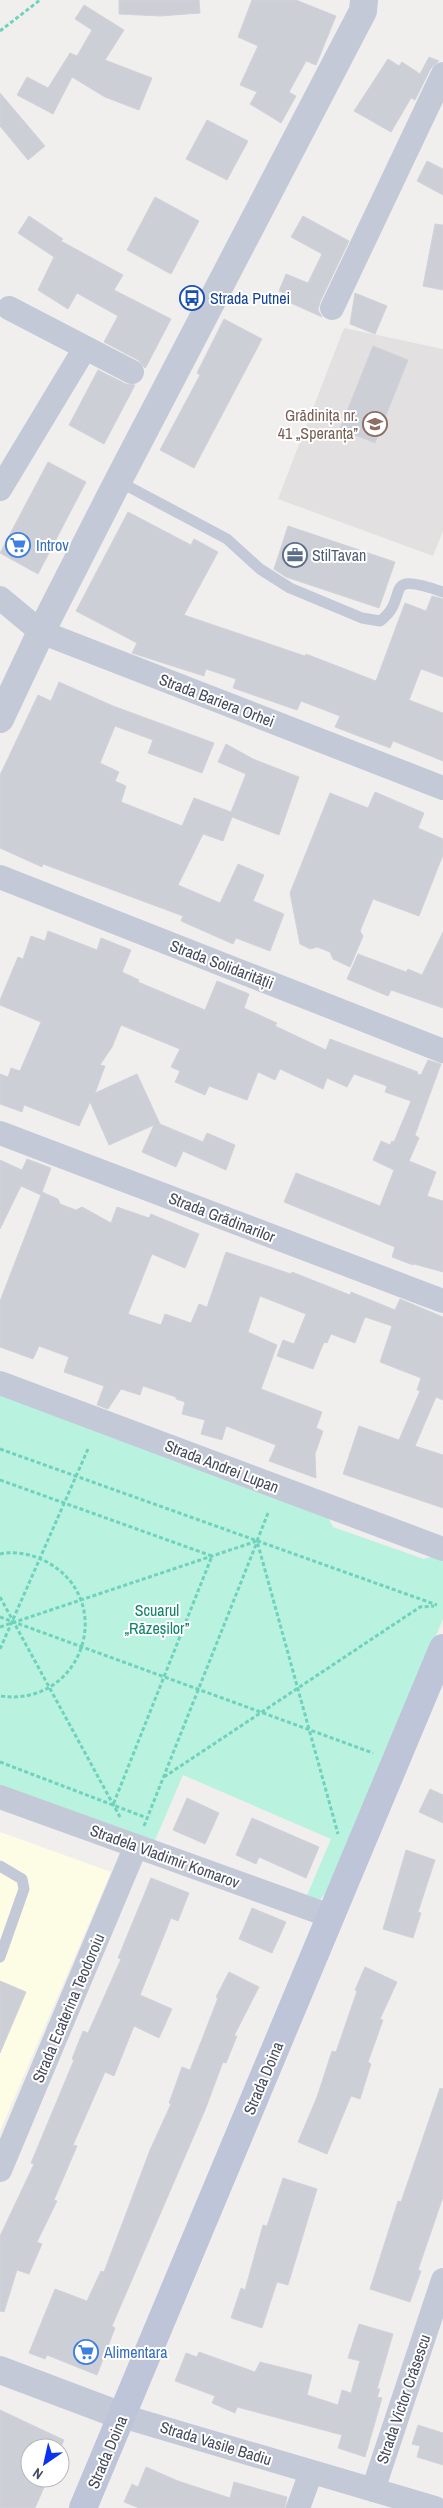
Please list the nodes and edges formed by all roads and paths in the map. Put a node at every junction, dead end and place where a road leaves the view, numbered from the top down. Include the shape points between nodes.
1 (40, 0) edge
2 (364, 0) edge
3 (0, 31) edge
4 (443, 74) edge
5 (9, 308) dead end
6 (332, 308) dead end
7 (85, 348) junction
8 (132, 372) dead end
9 (118, 481) junction
10 (0, 489) edge
11 (443, 592) edge
12 (0, 598) edge
13 (41, 632) junction
14 (0, 719) edge
15 (443, 788) edge
16 (0, 877) edge
17 (443, 1051) edge
18 (0, 1132) edge
19 (443, 1301) edge
20 (0, 1383) edge
21 (0, 1449) edge
22 (88, 1449) dead end
23 (77, 1476) junction
24 (0, 1480) edge
25 (65, 1502) junction
26 (268, 1513) dead end
27 (257, 1541) junction
28 (443, 1549) edge
29 (0, 1554) edge
30 (212, 1556) junction
31 (40, 1558) junction
32 (0, 1597) edge
33 (80, 1599) junction
34 (0, 1617) edge
35 (12, 1622) junction
36 (0, 1627) edge
37 (82, 1647) junction
38 (443, 1648) edge
39 (0, 1649) edge
40 (164, 1677) junction
41 (49, 1688) junction
42 (298, 1688) junction
43 (198, 1689) junction
44 (0, 1696) edge
45 (262, 1712) junction
46 (309, 1730) junction
47 (376, 1754) dead end
48 (0, 1762) edge
49 (163, 1778) junction
50 (0, 1797) edge
51 (113, 1805) junction
52 (147, 1818) junction
53 (340, 1842) dead end
54 (136, 1846) junction
55 (0, 1866) edge
56 (330, 1916) junction
57 (0, 1957) edge
58 (0, 2170) edge
59 (443, 2280) edge
60 (0, 2370) edge
61 (122, 2416) junction
62 (311, 2472) junction
63 (373, 2490) junction
64 (83, 2508) edge
65 (298, 2508) edge
66 (435, 2508) edge

1 - 3 path
2 - 9 street via 363,11
4 - 6 street
5 - 7 street
7 - 8 street
7 - 10 street
9 - 11 lane via 227,539 275,580 362,618 380,621 387,616 397,589 404,584 412,583
9 - 13 street
12 - 13 street, Strada Bariera Orhei
13 - 14 street
13 - 15 street, Strada Bariera Orhei
16 - 17 street, Strada Solidarității
18 - 19 street, Strada Grădinarilor
20 - 28 street, Strada Andrei Lupan
21 - 23 path
22 - 23 path
23 - 25 path
23 - 27 path
24 - 25 path
25 - 30 path
25 - 31 path
26 - 27 path
27 - 30 path
27 - 42 path
27 - 42 path via 437,1605 420,1607
27 - 43 path
29 - 31 path via 17,1553
30 - 33 path
30 - 40 path
31 - 33 path via 60,1570
31 - 35 path
32 - 35 path
33 - 35 path
33 - 37 path via 85,1628
34 - 35 path
35 - 36 path
35 - 37 path
35 - 39 path
35 - 41 path
37 - 40 path
37 - 41 path via 66,1675
38 - 56 main road, Strada Doina
40 - 43 path
40 - 51 path
41 - 44 path via 23,1697
41 - 51 path
42 - 45 path
42 - 46 path
43 - 45 path
43 - 49 path
45 - 46 path
45 - 49 path
46 - 47 path
46 - 53 path
48 - 51 path
49 - 52 path
50 - 54 street, Stradela Vladimir Komarov
51 - 52 path
51 - 54 path
52 - 54 path
54 - 56 street, Stradela Vladimir Komarov
54 - 58 street, Strada Ecaterina Teodoroiu
55 - 57 lane via 22,1878 24,1889
56 - 61 main road, Strada Doina
59 - 63 street, Strada Victor Crăsescu
60 - 61 street, Strada Vasile Badiu
61 - 62 street, Strada Vasile Badiu
61 - 64 main road, Strada Doina
62 - 63 street, Strada Vasile Badiu
62 - 65 street
63 - 66 street, Strada Vasile Badiu

